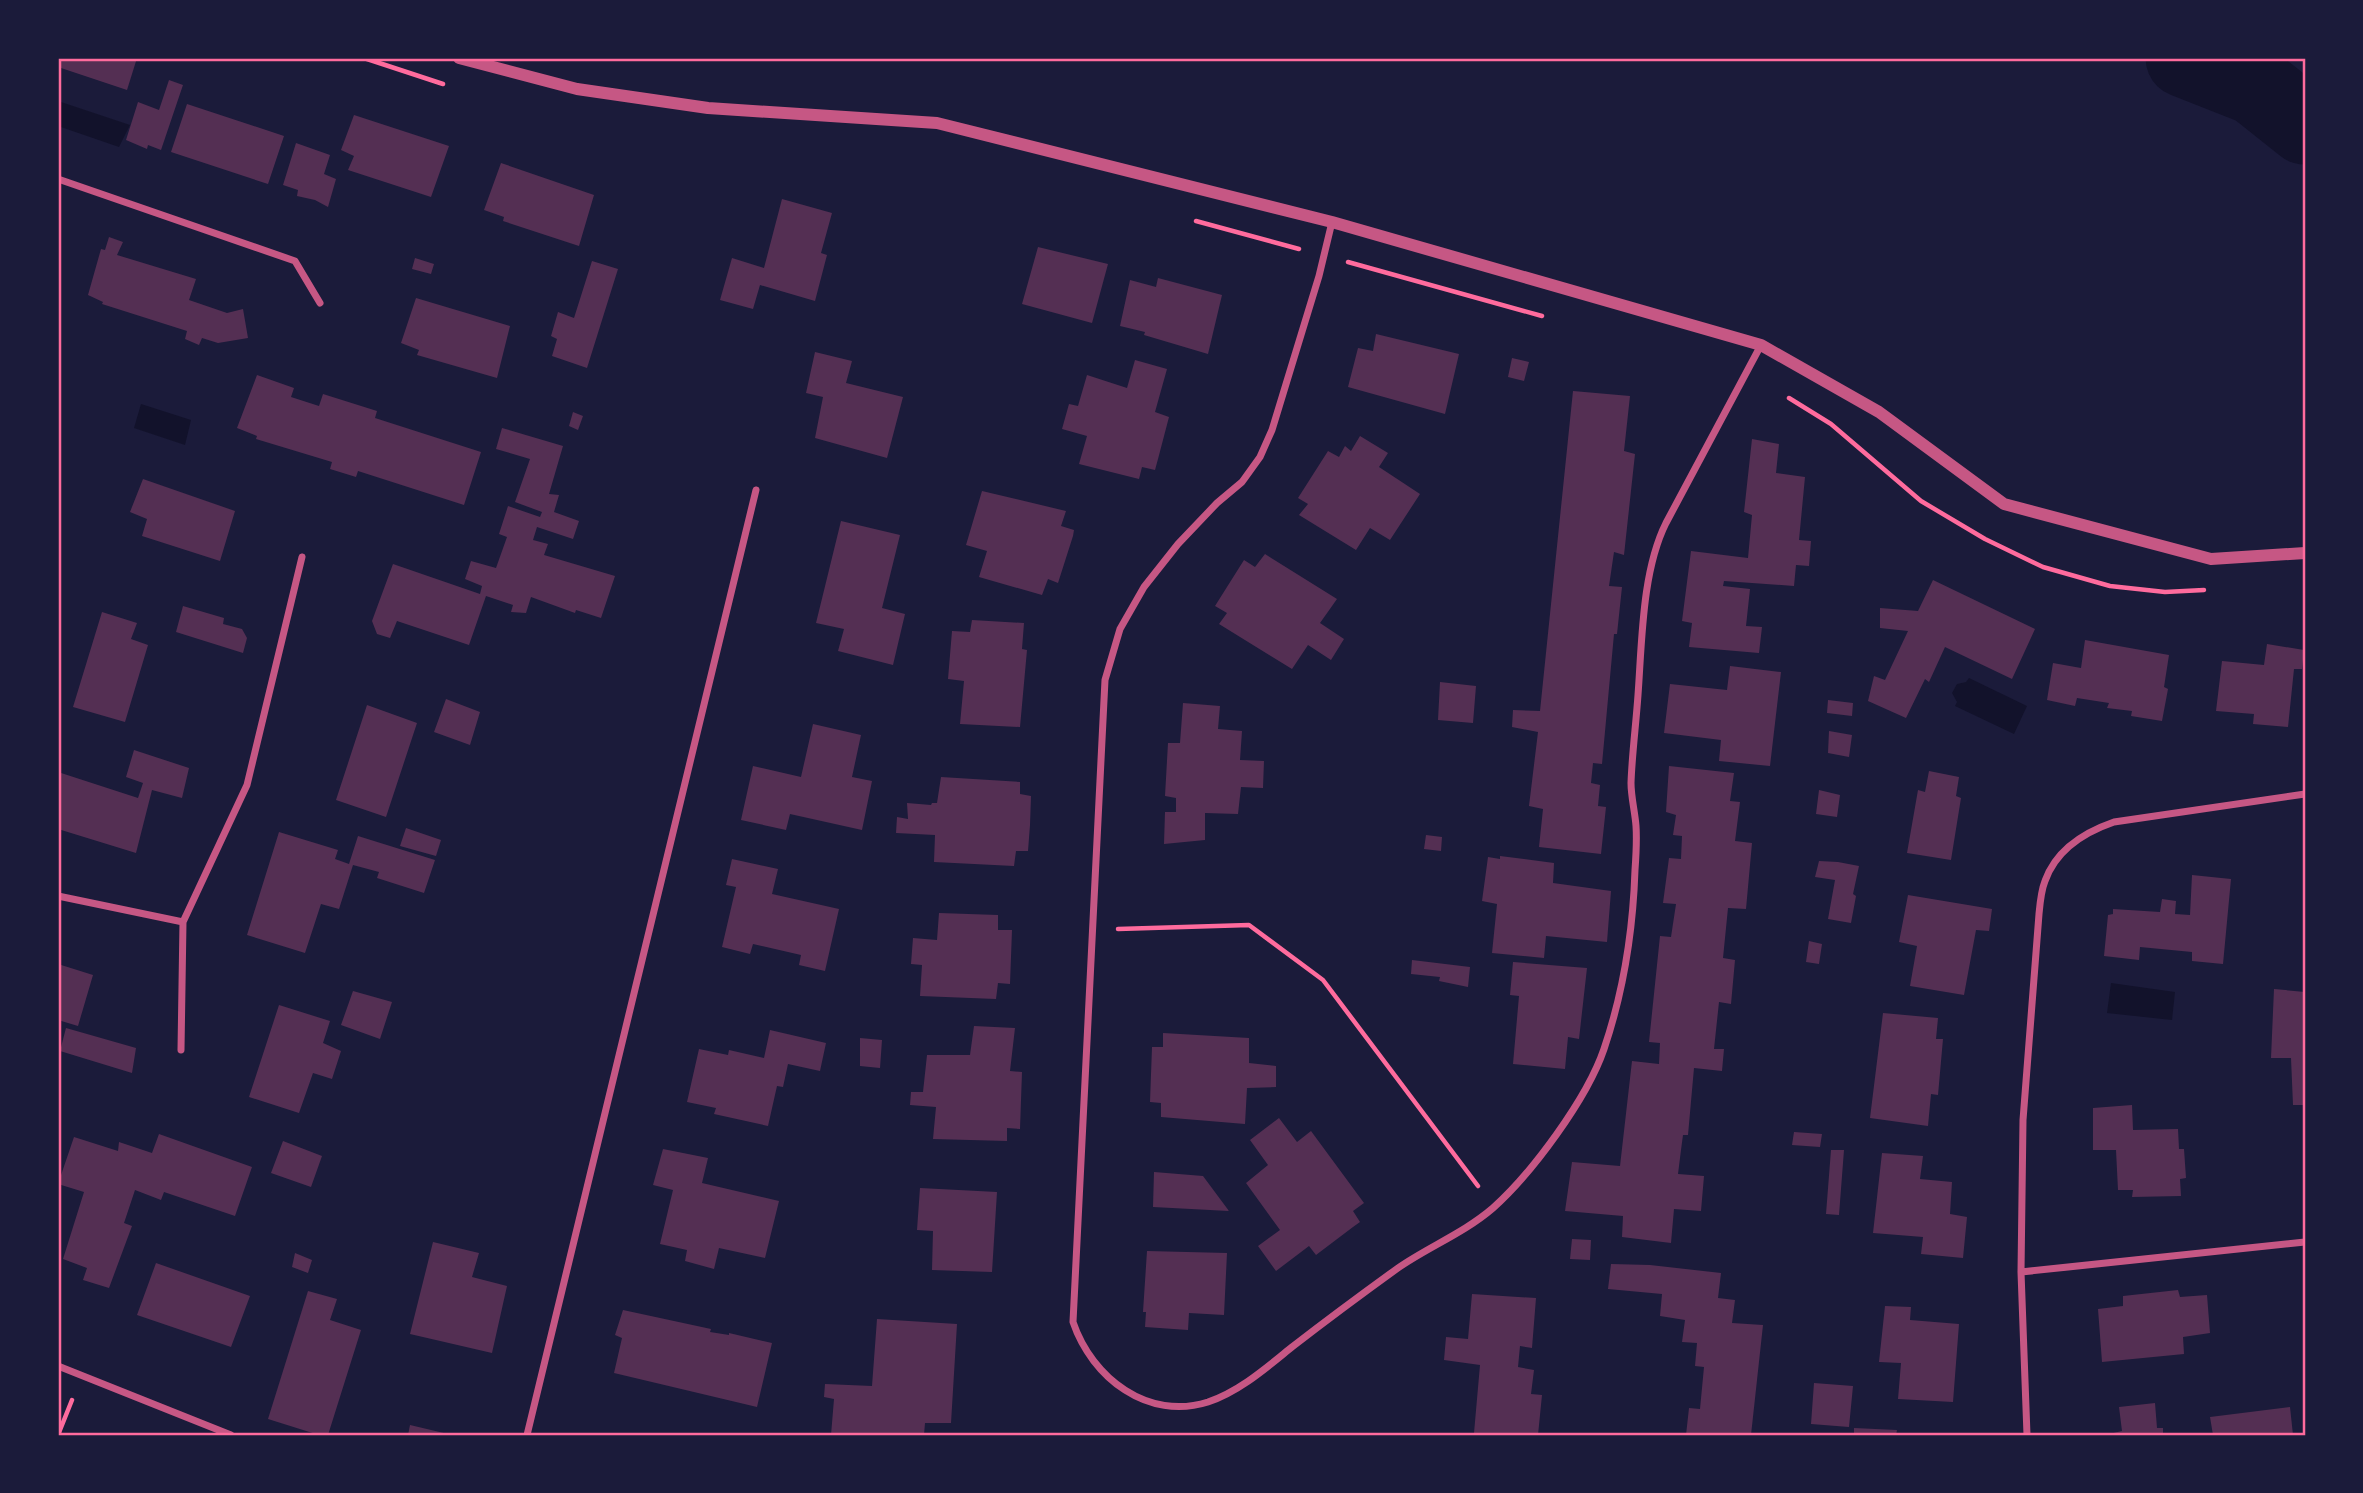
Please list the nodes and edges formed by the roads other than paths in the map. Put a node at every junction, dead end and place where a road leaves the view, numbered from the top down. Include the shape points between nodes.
1 (458, 58) edge
2 (58, 179) edge
3 (1332, 222) junction
4 (320, 303) dead end
5 (1761, 345) junction
6 (756, 490) dead end
7 (2305, 553) edge
8 (302, 557) dead end
9 (2305, 794) edge
10 (58, 896) edge
11 (183, 922) junction
12 (181, 1049) dead end
13 (2305, 1242) edge
14 (2021, 1272) junction
15 (58, 1366) edge
16 (231, 1435) edge
17 (527, 1435) edge
18 (2027, 1435) edge

1 - 3 street via 577,89 708,108 937,123
2 - 4 street via 295,261
3 - 5 street
3 - 5 street via 1272,430 1260,457 1144,587 1120,629 1105,680 1073,1322 1080,1343 1098,1368 1144,1401 1195,1406 1226,1396 1255,1376 1404,1264 1493,1208 1543,1153 1584,1092 1604,1051 1632,915 1636,829 1631,785 1651,562 1665,523
5 - 7 street via 1879,412 2004,505 2211,559
6 - 17 street
8 - 11 street via 247,785
9 - 14 street via 2114,822 2074,842 2055,862 2044,881 2039,914 2023,1120
10 - 11 street
11 - 12 street
13 - 14 street
14 - 18 street
15 - 16 street

